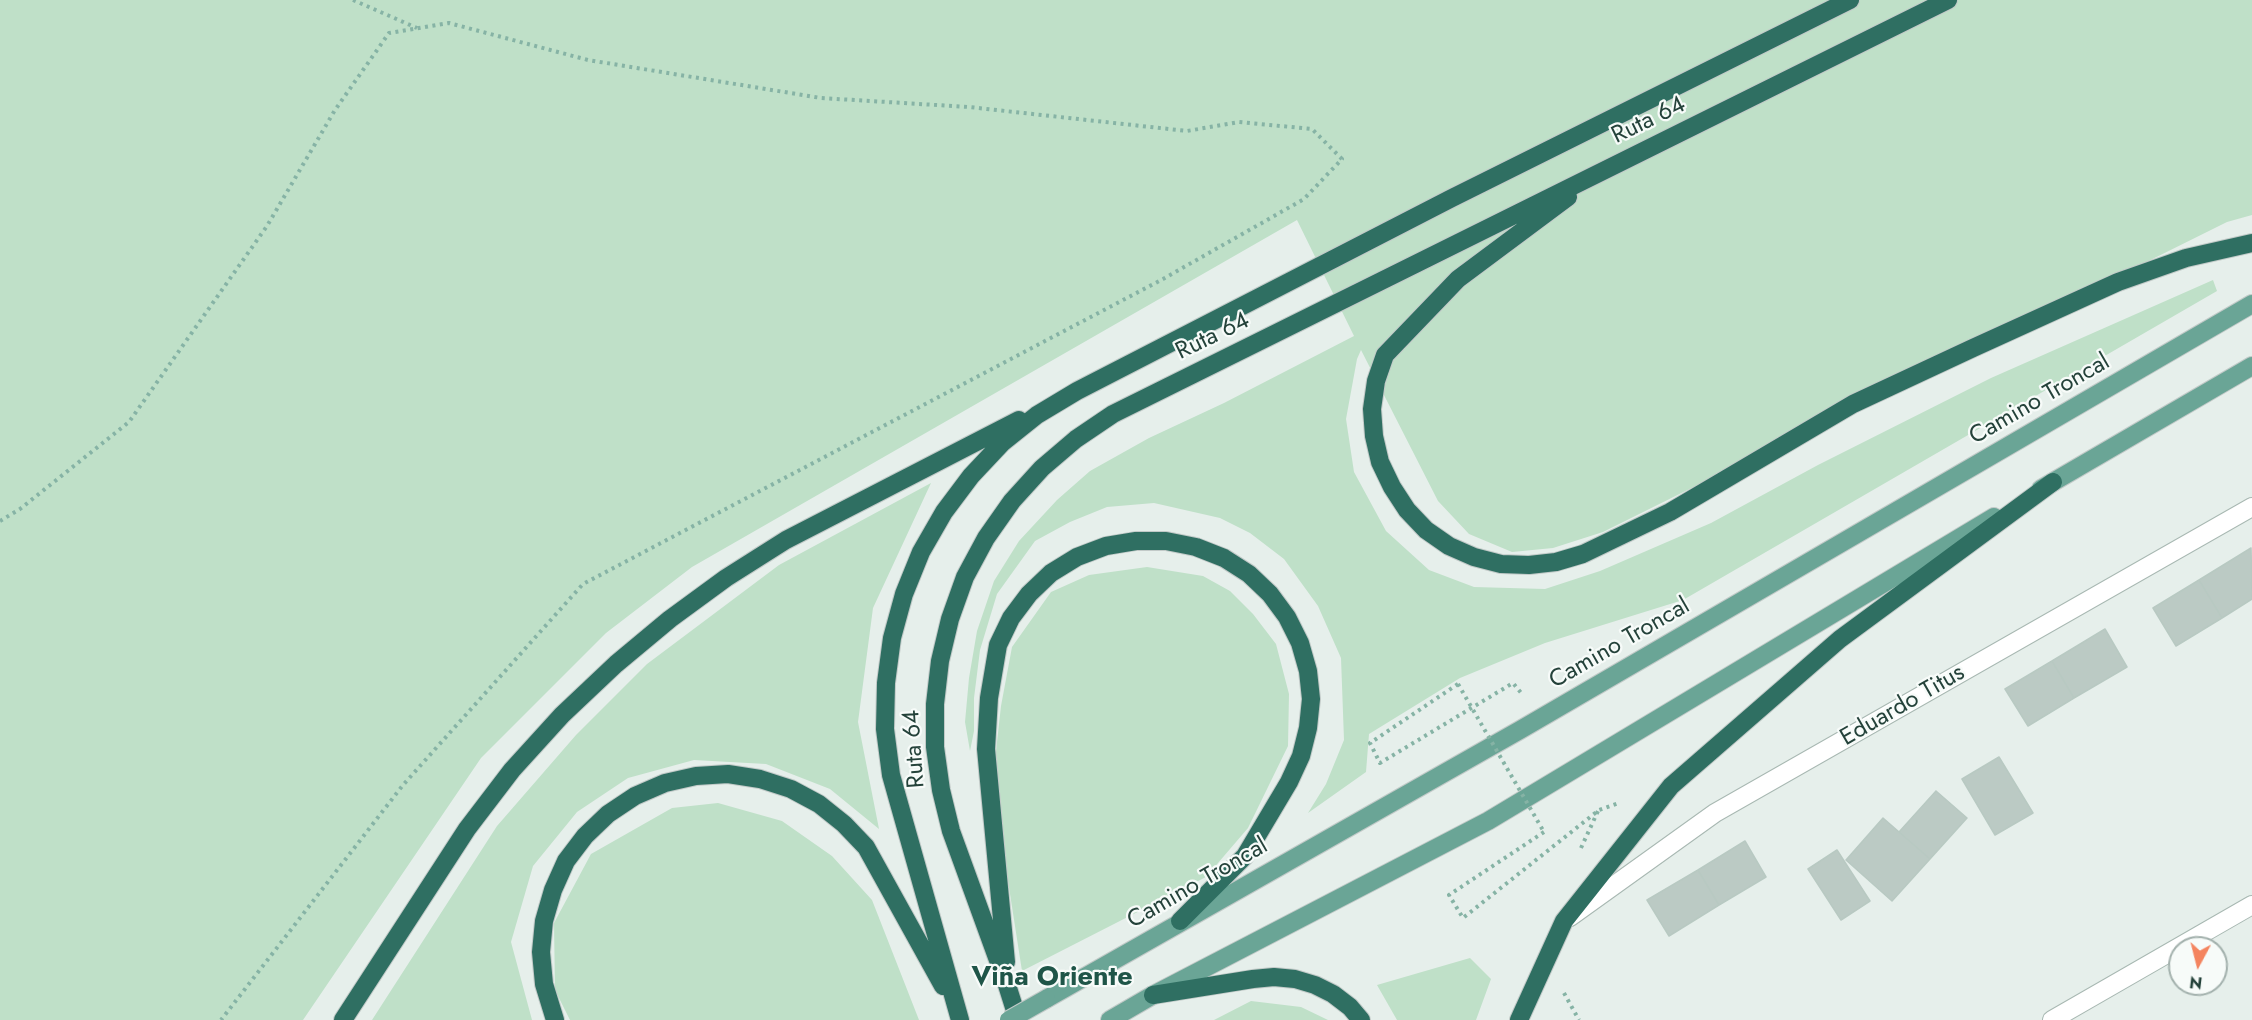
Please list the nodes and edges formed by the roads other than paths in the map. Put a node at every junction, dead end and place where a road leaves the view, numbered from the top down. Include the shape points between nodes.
1 (1850, 0) edge
2 (1948, 0) edge
3 (1605, 169) junction
4 (2252, 243) edge
5 (2252, 304) edge
6 (2252, 366) edge
7 (1077, 391) junction
8 (2053, 482) junction
9 (2252, 507) edge
10 (2252, 905) edge
11 (1180, 921) junction
12 (1564, 921) junction
13 (1007, 985) junction
14 (1153, 995) junction
15 (960, 1018) edge
16 (343, 1020) edge
17 (555, 1020) edge
18 (1009, 1020) edge
19 (1018, 1020) edge
20 (1110, 1020) edge
21 (1361, 1020) edge
22 (1519, 1020) edge
23 (2052, 1020) edge

1 - 7 highway, Ruta 64
2 - 3 highway, Ruta 64
3 - 4 highway via 1458,279 1385,355 1372,408 1380,462 1407,510 1426,530 1474,557 1529,566 1583,554 1670,512 1853,404 1973,348 2118,282 2186,258
3 - 13 highway, Ruta 64 via 1113,414 1042,468 1012,501 965,577 940,661 935,704 935,747 951,831
5 - 11 main road, Camino Troncal via 1520,730
6 - 8 main road
7 - 15 highway, Ruta 64 via 1037,415 1002,444 944,512 921,552 892,638 885,694 891,775
7 - 16 highway via 786,540 726,578 616,664 512,770 467,829
8 - 12 highway via 1840,639 1671,786
8 - 14 main road via 1488,821
9 - 12 street, Eduardo Titus via 1715,813
10 - 23 street
11 - 13 highway via 1245,856 1289,782 1308,728 1308,671 1287,617 1249,574 1196,547 1136,541 1096,549 1051,573 1017,610 998,645 986,749
11 - 18 main road, Camino Troncal, bridge
12 - 22 highway
13 - 19 highway, Ruta 64
14 - 20 main road
14 - 21 highway via 1253,979 1295,979 1333,994
15 - 17 highway via 871,856 844,824 819,804 790,789 728,774 665,783 635,796 608,814 566,861 544,921 541,952 544,984

